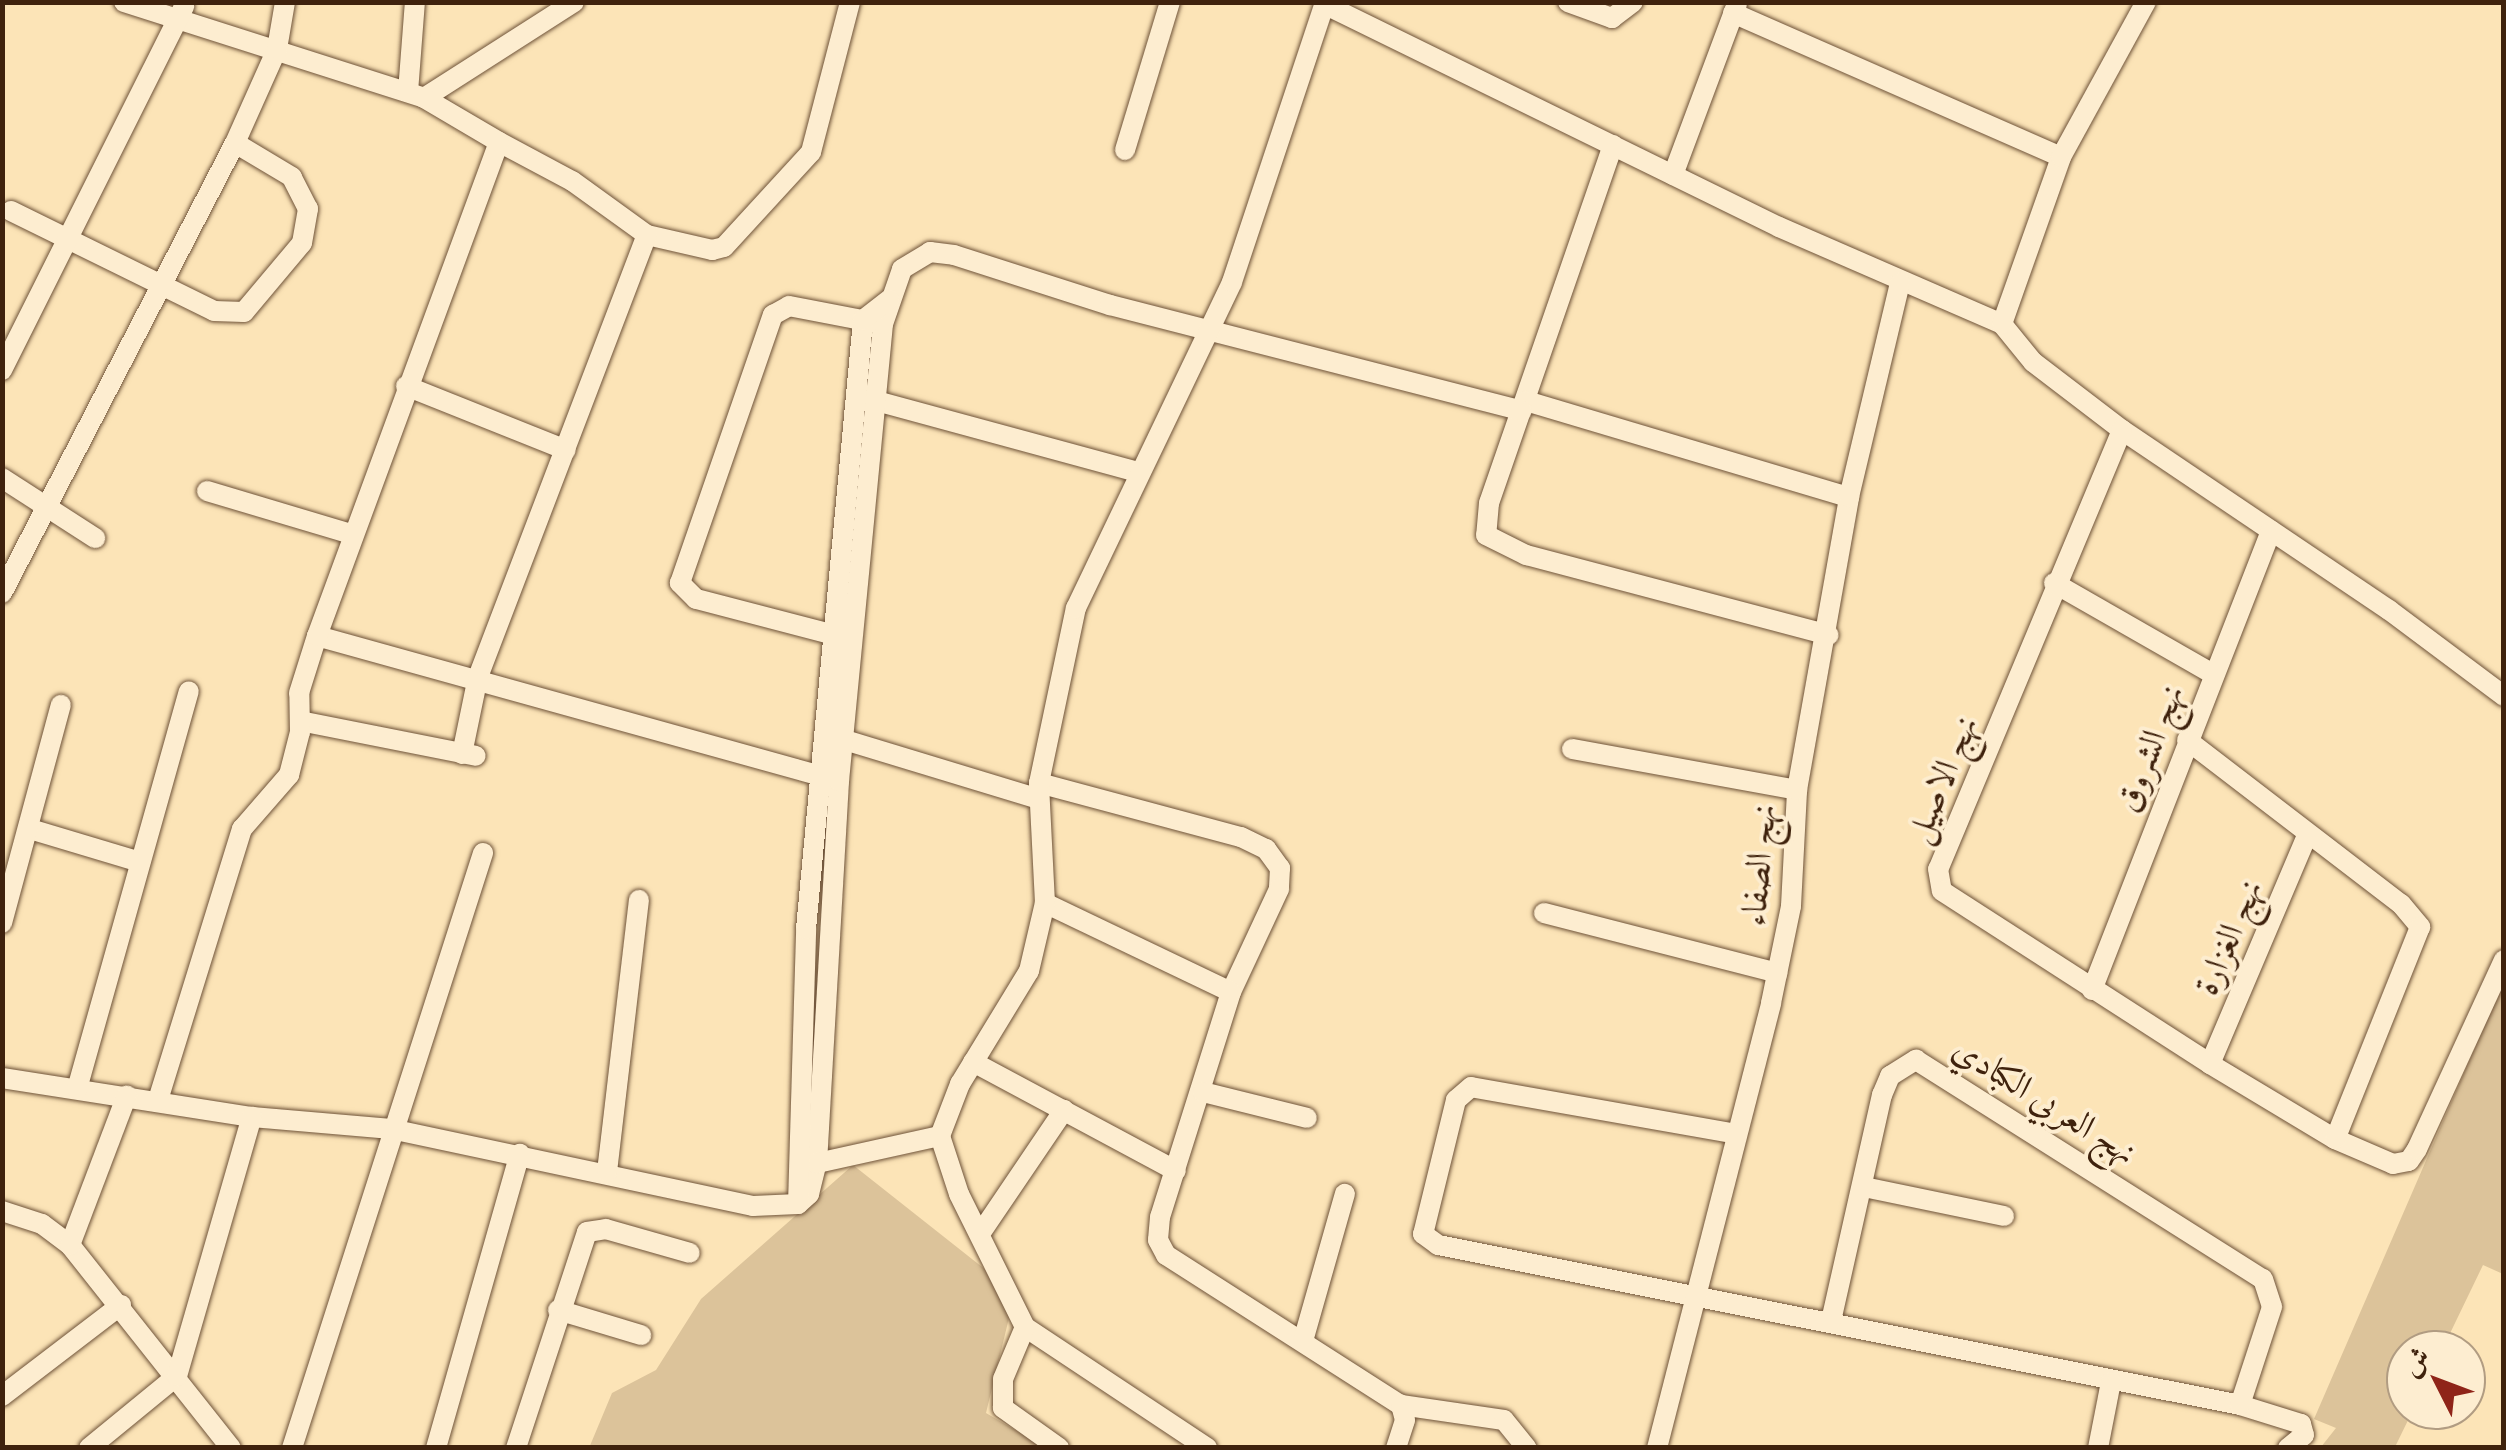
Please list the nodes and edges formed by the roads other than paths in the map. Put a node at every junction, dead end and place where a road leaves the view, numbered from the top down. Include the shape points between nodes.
1 (124, 2) edge
2 (286, 2) edge
3 (414, 2) edge
4 (574, 2) edge
5 (850, 2) edge
6 (1170, 2) edge
7 (1568, 2) edge
8 (1634, 2) edge
9 (2146, 2) edge
10 (1325, 3) edge
11 (1735, 8) edge
12 (184, 9) edge
13 (549, 11) edge
14 (277, 49) junction
15 (416, 95) junction
16 (499, 142) junction
17 (235, 143) junction
18 (1613, 145) junction
19 (1125, 150) dead end
20 (2061, 157) junction
21 (1673, 175) junction
22 (10, 211) dead end
23 (647, 235) junction
24 (69, 240) junction
25 (1900, 284) junction
26 (164, 287) junction
27 (873, 322) junction
28 (2002, 324) junction
29 (1211, 329) junction
30 (2, 370) edge
31 (406, 386) junction
32 (868, 399) junction
33 (1524, 406) junction
34 (2122, 430) junction
35 (566, 450) junction
36 (1137, 472) junction
37 (2, 478) edge
38 (207, 491) dead end
39 (1849, 497) junction
40 (50, 506) junction
41 (2271, 530) junction
42 (351, 534) junction
43 (95, 538) dead end
44 (2054, 583) junction
45 (2, 593) edge
46 (1829, 635) junction
47 (317, 636) junction
48 (846, 638) junction
49 (2213, 674) junction
50 (478, 676) junction
51 (189, 691) dead end
52 (2504, 696) edge
53 (61, 705) dead end
54 (300, 722) junction
55 (836, 737) junction
56 (2187, 740) junction
57 (1572, 750) dead end
58 (829, 778) junction
59 (1798, 790) junction
60 (1039, 791) junction
61 (30, 830) junction
62 (2307, 835) junction
63 (483, 853) dead end
64 (140, 862) junction
65 (639, 900) dead end
66 (1046, 902) junction
67 (1544, 914) dead end
68 (2, 923) edge
69 (2504, 960) edge
70 (1778, 973) junction
71 (2092, 990) junction
72 (1231, 992) junction
73 (973, 1062) junction
74 (2210, 1064) junction
75 (2, 1078) edge
76 (77, 1089) junction
77 (1203, 1092) junction
78 (128, 1095) junction
79 (158, 1100) junction
80 (1064, 1110) junction
81 (252, 1116) junction
82 (1307, 1118) dead end
83 (392, 1130) junction
84 (1737, 1134) junction
85 (940, 1136) junction
86 (2334, 1139) junction
87 (520, 1154) junction
88 (818, 1163) junction
89 (1176, 1170) junction
90 (607, 1172) junction
91 (1864, 1187) junction
92 (1345, 1194) dead end
93 (798, 1204) junction
94 (2, 1210) edge
95 (2004, 1216) dead end
96 (980, 1234) junction
97 (70, 1245) junction
98 (690, 1252) dead end
99 (1695, 1291) junction
100 (121, 1305) junction
101 (558, 1310) junction
102 (1831, 1321) junction
103 (1025, 1327) junction
104 (641, 1335) dead end
105 (1303, 1341) junction
106 (177, 1376) junction
107 (2110, 1382) junction
108 (2, 1396) edge
109 (1401, 1405) junction
110 (2240, 1406) junction
111 (88, 1448) edge
112 (231, 1448) edge
113 (292, 1448) edge
114 (436, 1448) edge
115 (516, 1448) edge
116 (1059, 1448) edge
117 (1207, 1448) edge
118 (1396, 1448) edge
119 (1528, 1448) edge
120 (1656, 1448) edge
121 (2098, 1448) edge
122 (2288, 1448) edge

1 - 12 street
2 - 14 street
3 - 15 street
4 - 13 street
5 - 23 street via 811,152 724,247
6 - 19 street
7 - 8 street via 1612,18
9 - 20 street
10 - 18 street
10 - 29 street via 1274,168
11 - 20 street
11 - 21 street
12 - 14 street
12 - 24 street
13 - 15 street
14 - 15 street
14 - 17 street
15 - 16 street
16 - 23 street via 572,181
16 - 31 street
17 - 26 street
17 - 26 street via 292,177 308,209 302,242 244,312 214,311
18 - 21 street
18 - 33 street
20 - 28 street
21 - 25 street
22 - 24 street
23 - 35 street
24 - 26 street
24 - 30 street
25 - 28 street
25 - 39 street, نهج الصفاء
26 - 40 street
27 - 29 street via 902,269 930,252
27 - 32 street
27 - 48 street via 789,306 773,315 680,582 696,599
28 - 34 street via 2033,362
29 - 33 street
29 - 36 street
31 - 35 street
31 - 42 street
32 - 36 street
32 - 48 street
33 - 39 street
33 - 46 street via 1489,503 1485,529 1491,540
34 - 41 street
34 - 44 street, نهج الاصيل
35 - 50 street
36 - 60 street via 1076,608
37 - 40 street
38 - 42 street
39 - 46 street, نهج الصفاء
40 - 43 street
40 - 45 street
41 - 49 street, نهج الشروق
41 - 52 street
42 - 47 street
44 - 49 street
44 - 71 street, نهج الاصيل via 1938,878 1960,906
46 - 59 street, نهج الصفاء
47 - 50 street
47 - 54 street via 300,693
48 - 55 street
49 - 56 street, نهج الشروق
50 - 54 street via 469,755
50 - 58 street
51 - 64 street
53 - 61 street
54 - 79 street via 289,775 242,829
55 - 58 street
55 - 60 street
56 - 62 street
56 - 71 street, نهج الشروق
57 - 59 street
58 - 88 street
58 - 93 street via 806,929
59 - 70 street, نهج الصفاء via 1798,845
60 - 66 street
60 - 72 street via 1241,836 1275,857 1278,889
61 - 64 street
61 - 68 street
62 - 74 street, نهج الغزارة
62 - 86 street via 2401,904 2420,927
63 - 83 street
64 - 76 street
65 - 90 street
66 - 72 street
66 - 73 street via 1029,971
67 - 70 street
69 - 86 street, نهج الاصيل via 2408,1161 2393,1164
70 - 84 street, نهج الصفاء
71 - 74 street, نهج الاصيل
72 - 77 street
73 - 80 street
73 - 85 street
74 - 86 street, نهج الاصيل
75 - 76 street
76 - 78 street
77 - 82 street
77 - 89 street
78 - 79 street
78 - 97 street
79 - 81 street
80 - 89 street
80 - 96 street
81 - 83 street
81 - 106 street
83 - 87 street
83 - 113 street
84 - 99 street, نهج الصفاء
84 - 99 street via 1483,1087 1456,1100 1424,1225 1428,1240
85 - 88 street
85 - 96 street
87 - 90 street
87 - 114 street
88 - 93 street via 810,1194
89 - 105 street via 1160,1217 1158,1240 1166,1255
90 - 93 street via 752,1206
91 - 95 street
91 - 102 street, نهج العربي الكبادي
91 - 110 street, نهج العربي الكبادي via 1890,1076 1916,1060 1946,1074 2267,1284 2272,1307
92 - 105 street
94 - 97 street via 42,1224
96 - 103 street
97 - 100 street
98 - 101 street via 595,1227 580,1241
99 - 102 street
99 - 120 street, نهج الصفاء
100 - 106 street
100 - 108 street
101 - 104 street
101 - 115 street
102 - 107 street
103 - 116 street via 1003,1379 1003,1408
103 - 117 street
105 - 109 street
106 - 111 street
106 - 112 street
107 - 110 street
107 - 121 street
109 - 118 street via 1406,1420
109 - 119 street via 1504,1420
110 - 122 street via 2301,1424 2304,1435

